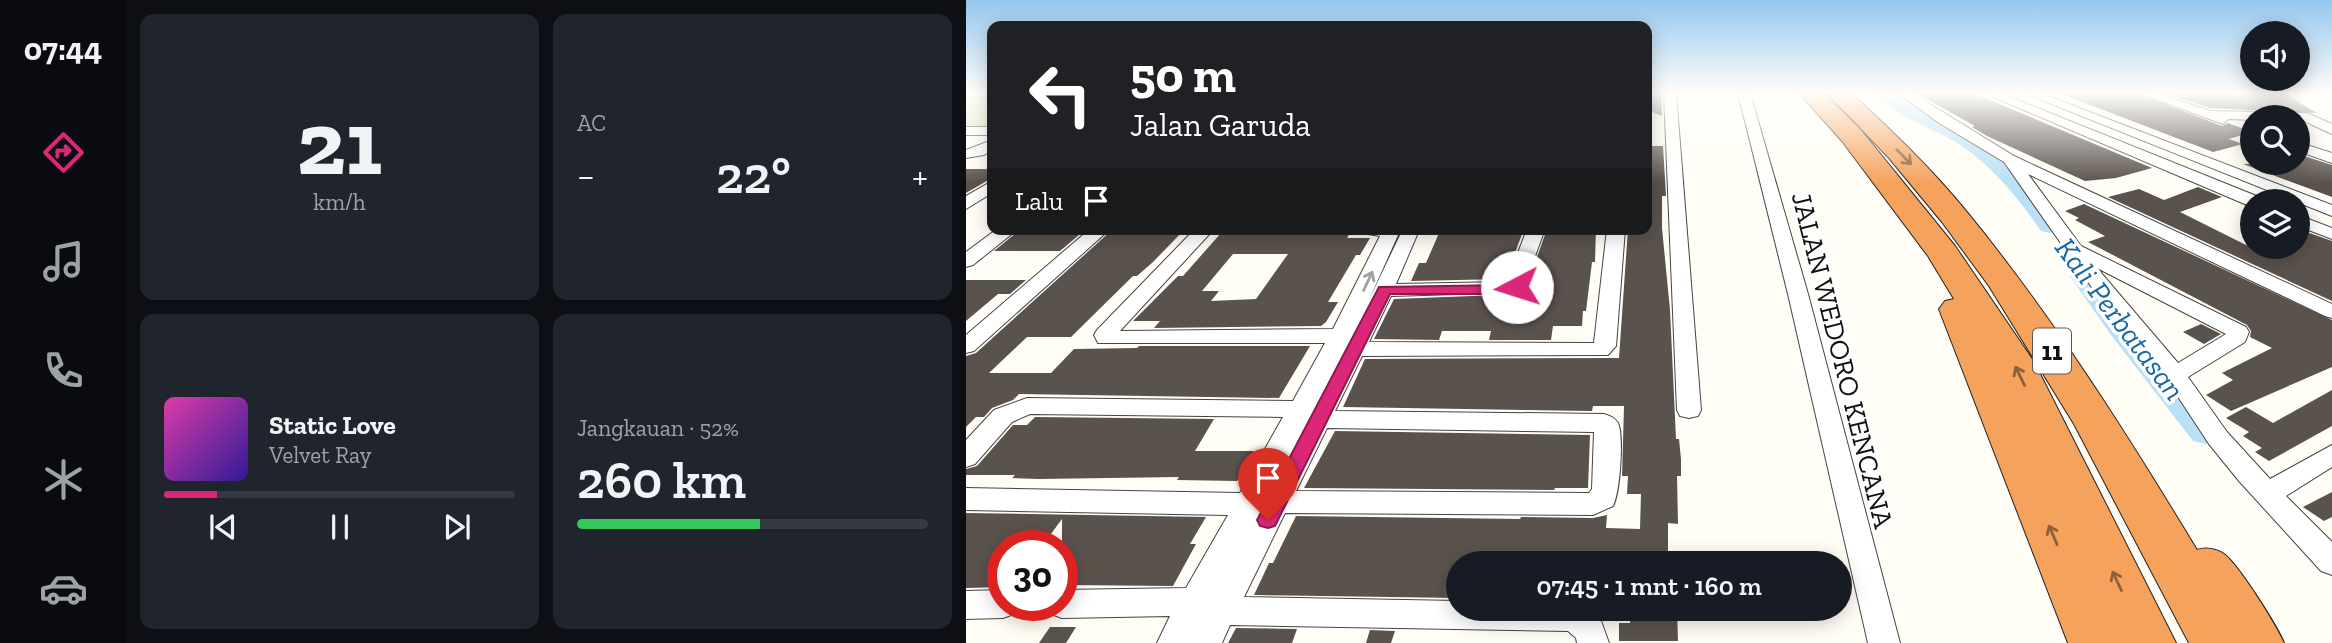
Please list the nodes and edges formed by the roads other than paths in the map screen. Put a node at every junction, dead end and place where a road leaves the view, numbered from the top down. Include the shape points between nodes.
1 (1672, 123) edge
2 (1752, 123) edge
3 (1839, 123) edge
4 (1870, 123) edge
5 (1949, 123) edge
6 (2063, 123) edge
7 (2107, 123) edge
8 (966, 131) edge
9 (987, 131) edge
10 (987, 147) edge
11 (2310, 150) edge
12 (966, 154) edge
13 (2332, 158) edge
14 (2009, 159) junction
15 (966, 183) edge
16 (987, 185) edge
17 (987, 189) edge
18 (2240, 196) edge
19 (966, 204) edge
20 (2332, 211) edge
21 (2310, 225) edge
22 (2332, 234) edge
23 (1001, 235) edge
24 (1094, 235) edge
25 (1199, 235) edge
26 (1390, 235) edge
27 (1391, 235) edge
28 (1534, 235) edge
29 (1615, 235) edge
30 (2074, 249) junction
31 (1943, 253) junction
32 (966, 261) edge
33 (1384, 290) junction
34 (2332, 312) edge
35 (1354, 329) junction
36 (966, 346) edge
37 (2064, 368) junction
38 (2175, 375) junction
39 (1689, 410) dead end
40 (1310, 414) junction
41 (2332, 455) edge
42 (966, 457) edge
43 (2267, 494) junction
44 (966, 499) edge
45 (1276, 502) junction
46 (1249, 503) junction
47 (1235, 555) junction
48 (2332, 562) edge
49 (987, 604) edge
50 (1078, 604) edge
51 (966, 605) edge
52 (1208, 607) junction
53 (1173, 643) edge
54 (1205, 643) edge
55 (1593, 643) edge
56 (1884, 643) edge
57 (2098, 643) edge
58 (2146, 643) edge
59 (2220, 643) edge
60 (2254, 643) edge

1 - 39 street
2 - 56 street, JALAN WEDORO KENCANA
3 - 31 highway, 11
4 -> 37 highway, 11 via 1958,218
5 - 14 street
6 - 18 street
7 - 20 street
8 - 9 street
10 - 12 street
11 - 13 street
14 - 30 street
14 - 34 street
15 - 16 street
17 - 19 street
21 - 22 street
23 - 32 street
24 - 36 street
25 - 35 street via 1106,338
35 -> 26 street
27 - 33 street
28 - 33 street via 1516,288
29 - 35 street via 1605,346 1600,350
30 - 38 street
30 - 38 street via 2238,331 2237,337
57 -> 31 highway via 1939,265
58 -> 31 highway, 11 via 2013,362
33 - 35 street
35 - 40 street
37 - 59 highway, 11
37 - 60 highway
38 - 43 street via 2218,438
40 - 42 street via 1027,406 1003,416
40 - 45 street
40 - 45 street via 1604,423 1606,489 1603,498 1593,504
40 - 46 street
41 - 43 street
43 - 48 street
44 - 46 street
45 - 47 street
46 - 47 street
47 - 52 street
49 - 51 street
50 - 52 street
52 - 53 street
52 - 54 street
52 - 55 street via 1568,617 1586,625

